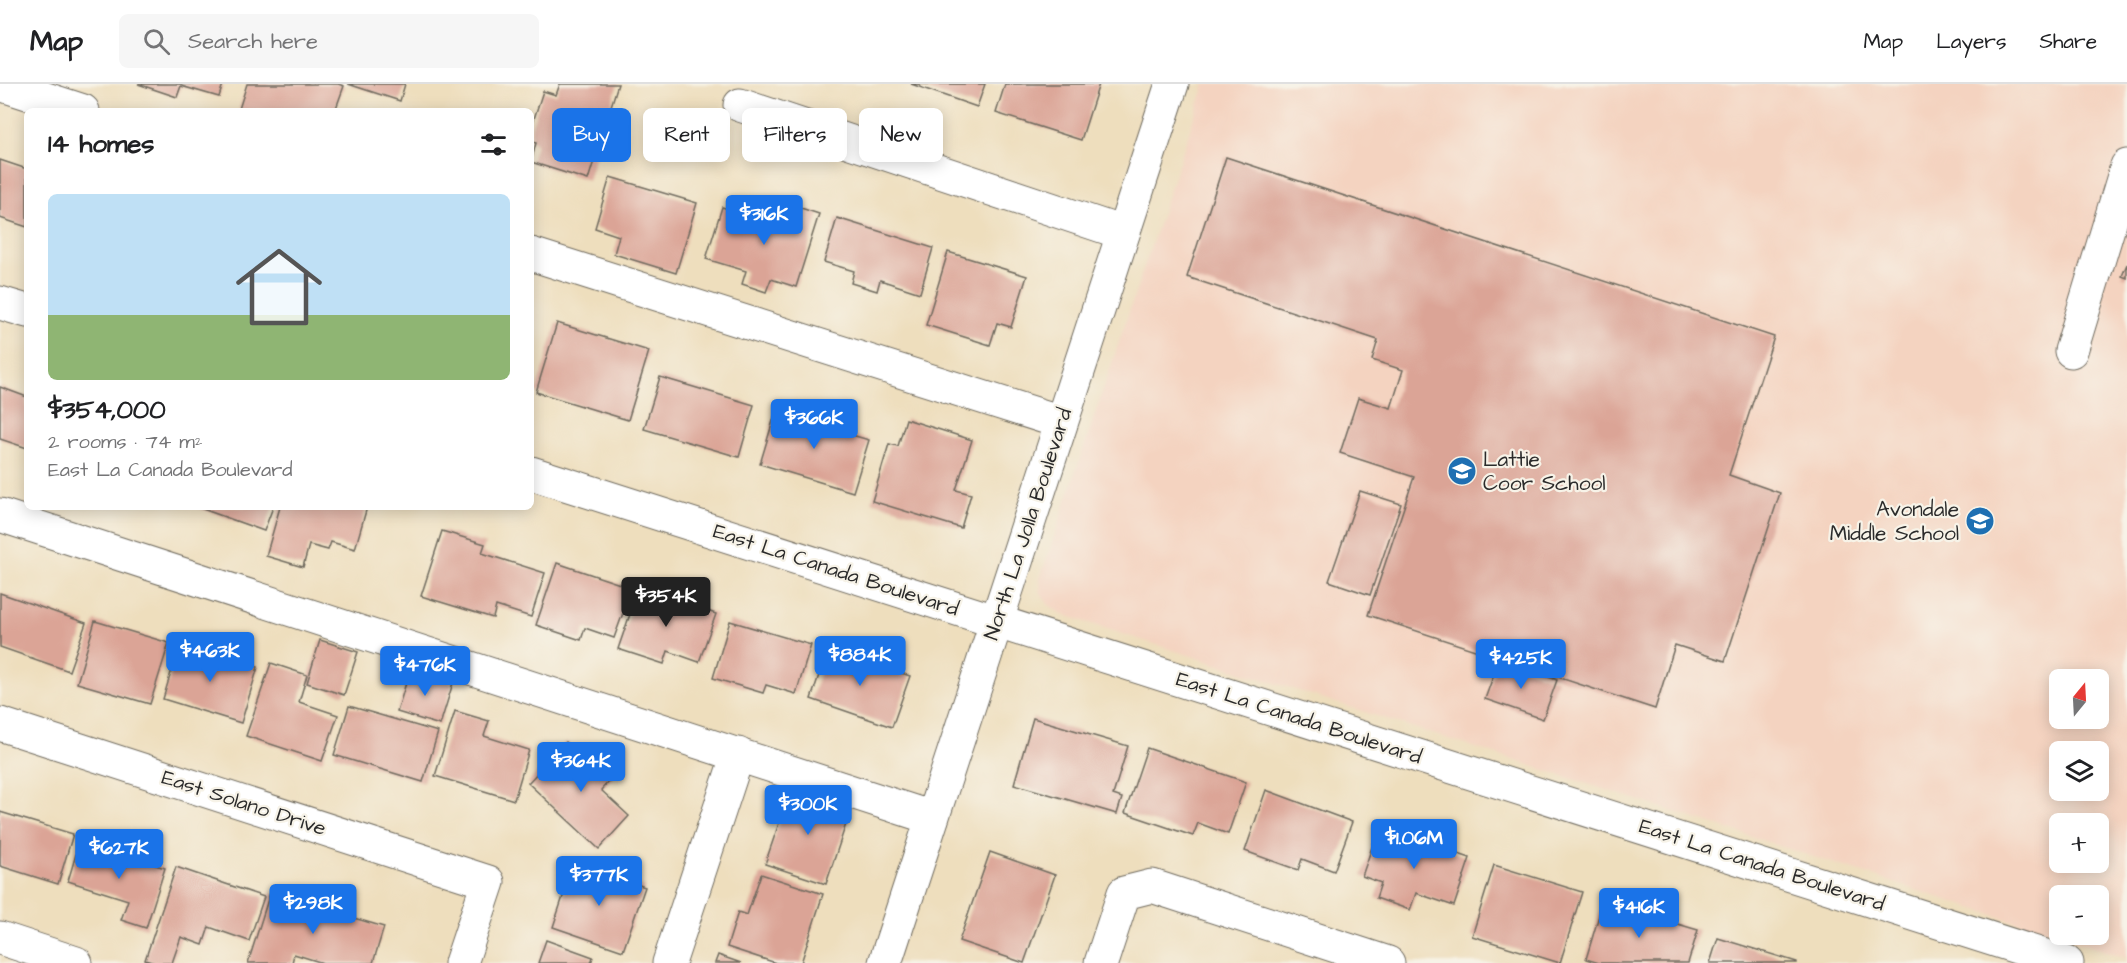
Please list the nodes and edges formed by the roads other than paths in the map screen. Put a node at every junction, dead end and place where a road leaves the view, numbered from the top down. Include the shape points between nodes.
1 (0, 84) edge
2 (1172, 84) edge
3 (740, 105) dead end
4 (74, 108) edge
5 (2127, 166) edge
6 (1123, 233) junction
7 (534, 255) edge
8 (0, 303) edge
9 (24, 310) edge
10 (2071, 351) dead end
11 (1061, 422) junction
12 (534, 474) edge
13 (0, 515) edge
14 (997, 622) junction
15 (0, 724) edge
16 (738, 754) junction
17 (932, 818) junction
18 (0, 938) edge
19 (1986, 951) edge
20 (76, 963) edge
21 (461, 963) edge
22 (669, 963) edge
23 (885, 963) edge
24 (1101, 963) edge
25 (1388, 963) edge
26 (2067, 963) edge

1 - 4 street
2 - 6 street, North La Jolla Boulevard
3 - 6 street
5 - 10 street
6 - 11 street, North La Jolla Boulevard
7 - 11 street
8 - 9 street
11 - 14 street, North La Jolla Boulevard
12 - 14 street, East La Canada Boulevard
13 - 16 street
14 - 17 street, North La Jolla Boulevard
14 - 19 street, East La Canada Boulevard
15 - 21 street, East Solano Drive via 488,882
16 - 17 street
16 - 22 street
17 - 23 street, North La Jolla Boulevard
18 - 20 street
19 - 26 street, East La Canada Boulevard
24 - 25 street via 1124,893 1152,886

